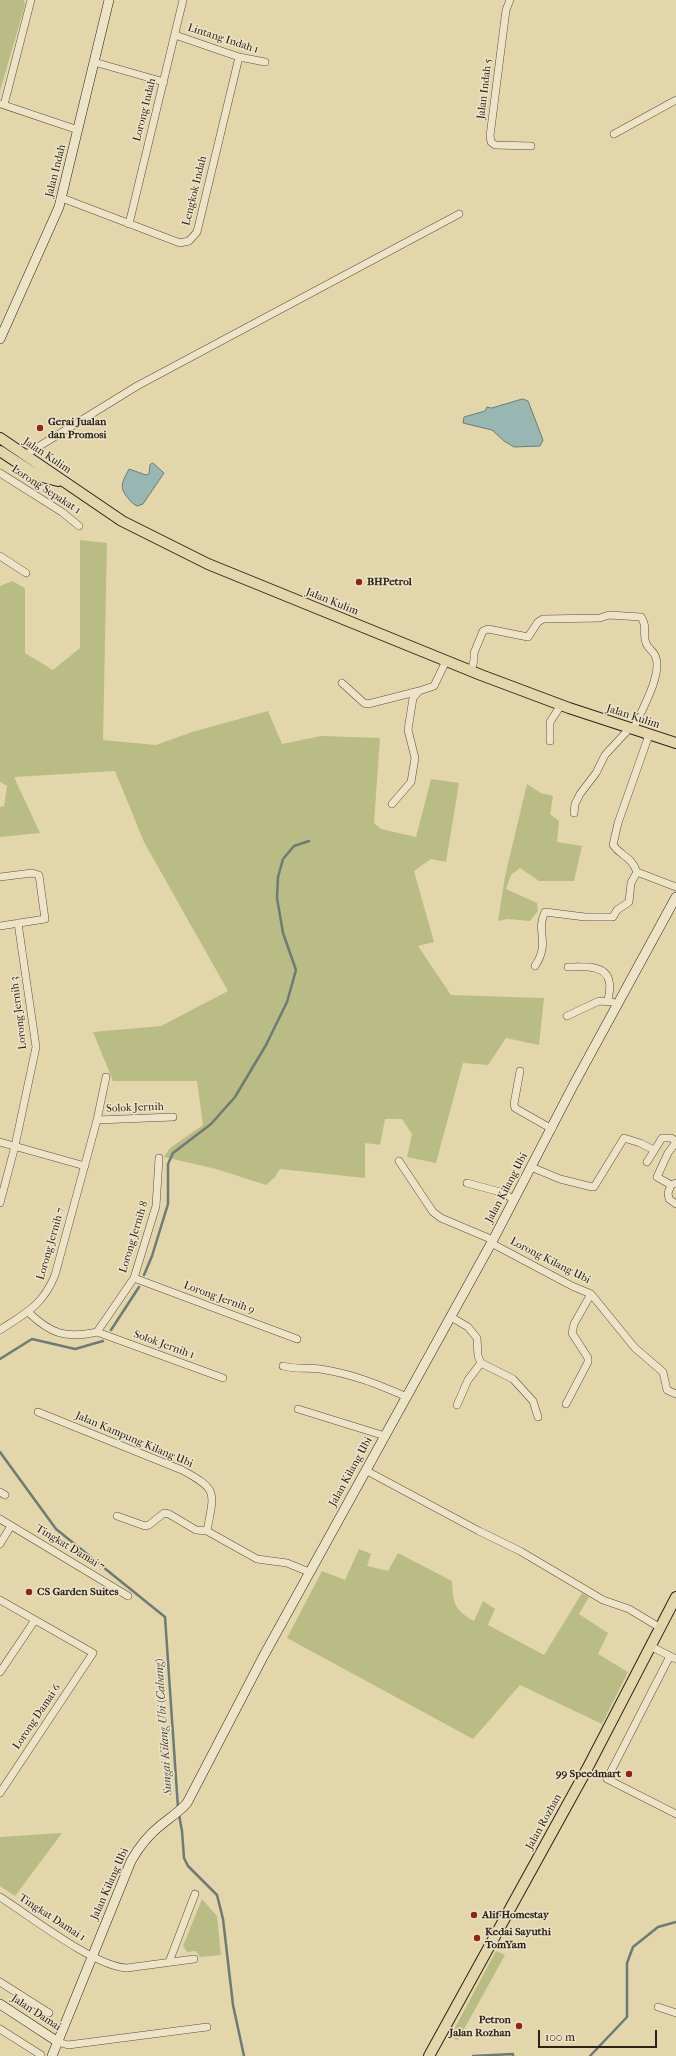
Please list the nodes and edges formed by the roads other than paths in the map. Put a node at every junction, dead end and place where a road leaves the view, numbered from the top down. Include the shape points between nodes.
1 (31, 0) edge
2 (109, 0) edge
3 (184, 0) edge
4 (510, 0) edge
5 (175, 35) junction
6 (239, 57) junction
7 (94, 62) junction
8 (265, 62) dead end
9 (164, 82) junction
10 (676, 100) edge
11 (2, 104) edge
12 (78, 130) junction
13 (614, 134) dead end
14 (531, 146) dead end
15 (62, 198) junction
16 (459, 214) dead end
17 (129, 224) junction
18 (0, 339) edge
19 (0, 438) edge
20 (0, 451) edge
21 (25, 455) junction
22 (0, 473) edge
23 (66, 483) junction
24 (80, 526) dead end
25 (0, 556) edge
26 (26, 573) dead end
27 (446, 661) junction
28 (471, 671) junction
29 (342, 683) dead end
30 (418, 691) junction
31 (561, 705) junction
32 (631, 730) junction
33 (649, 735) junction
34 (550, 741) dead end
35 (676, 743) edge
36 (392, 804) dead end
37 (574, 813) dead end
38 (637, 872) junction
39 (0, 877) edge
40 (676, 887) edge
41 (676, 896) edge
42 (18, 923) junction
43 (0, 926) edge
44 (535, 966) dead end
45 (568, 967) dead end
46 (608, 1000) junction
47 (618, 1003) junction
48 (567, 1016) dead end
49 (520, 1071) dead end
50 (106, 1077) dead end
51 (173, 1118) dead end
52 (97, 1120) junction
53 (552, 1129) junction
54 (0, 1142) edge
55 (676, 1142) edge
56 (15, 1146) junction
57 (654, 1150) junction
58 (160, 1158) dead end
59 (399, 1161) dead end
60 (647, 1162) dead end
61 (85, 1166) junction
62 (531, 1167) junction
63 (467, 1182) dead end
64 (674, 1184) edge
65 (514, 1200) junction
66 (0, 1203) edge
67 (676, 1204) edge
68 (492, 1242) junction
69 (134, 1278) junction
70 (591, 1294) junction
71 (28, 1312) junction
72 (451, 1317) junction
73 (0, 1330) edge
74 (97, 1332) junction
75 (297, 1339) dead end
76 (481, 1363) junction
77 (283, 1366) dead end
78 (223, 1378) dead end
79 (676, 1394) edge
80 (407, 1397) junction
81 (566, 1404) dead end
82 (457, 1405) dead end
83 (298, 1409) dead end
84 (38, 1412) dead end
85 (538, 1418) dead end
86 (385, 1436) junction
87 (367, 1471) junction
88 (117, 1516) dead end
89 (0, 1519) edge
90 (10, 1526) junction
91 (207, 1531) junction
92 (0, 1544) edge
93 (309, 1572) junction
94 (128, 1596) dead end
95 (676, 1598) edge
96 (0, 1600) edge
97 (35, 1620) junction
98 (659, 1628) junction
99 (650, 1646) junction
100 (673, 1658) edge
101 (0, 1672) edge
102 (0, 1793) edge
103 (676, 1814) edge
104 (195, 1894) dead end
105 (0, 1897) edge
106 (92, 1956) junction
107 (194, 1959) dead end
108 (169, 1962) junction
109 (0, 1982) edge
110 (0, 2004) edge
111 (658, 2007) dead end
112 (49, 2013) dead end
113 (676, 2013) edge
114 (207, 2027) dead end
115 (0, 2029) edge
116 (58, 2042) junction
117 (41, 2055) dead end
118 (52, 2056) edge
119 (429, 2056) edge

1 - 11 street
2 - 7 street, Jalan Indah
3 - 5 street, Lorong Indah
4 - 14 street, Jalan Indah 5 via 506,10 490,136 495,146
5 - 6 street, Lintang Indah 1
5 - 9 street, Lorong Indah
6 - 8 street, Lintang Indah 1
6 - 17 street, Lengkok Indah via 194,238 180,243
7 - 9 street
7 - 12 street, Jalan Indah
9 - 17 street, Lorong Indah
10 - 13 street
11 - 12 street
12 - 15 street, Jalan Indah
15 - 17 street, Lengkok Indah
15 - 18 street, Jalan Indah
16 - 21 street via 137,386
19 - 21 main road, Jalan Kulim
20 - 23 main road via 38,476
21 - 23 main road, Jalan Kulim
22 - 24 street, Lorong Sepakat 1
23 - 27 main road, Jalan Kulim via 122,521 208,564
25 - 26 street
27 - 28 main road, Jalan Kulim
27 - 30 street via 434,686
28 - 31 main road, Jalan Kulim
28 - 32 street via 474,653 483,630 488,628 528,637 543,619 600,618 609,615 640,617 645,622 646,644 656,656 658,667
29 - 30 street via 368,704
30 - 36 street via 413,698 408,730 415,758 411,782
31 - 32 main road, Jalan Kulim
31 - 34 street via 550,722
32 - 33 main road, Jalan Kulim
32 - 37 street via 605,755 596,773 580,794
33 - 35 main road, Jalan Kulim
33 - 38 street via 618,823 613,845 629,858
38 - 40 street
38 - 44 street via 631,883 629,902 617,910 613,917 585,917 545,912 541,920 544,945
39 - 42 street via 32,873 39,875 45,919
41 - 47 street, Jalan Kilang Ubi
42 - 43 street
42 - 56 street, Lorong Jernih 3 via 36,1047
45 - 46 street via 598,970 607,975 610,982
46 - 47 street
46 - 48 street via 599,1001
47 - 53 street, Jalan Kilang Ubi
49 - 53 street via 515,1108
50 - 52 street, Lorong Jernih 7
51 - 52 street, Solok Jernih
52 - 61 street, Lorong Jernih 7
53 - 62 street, Jalan Kilang Ubi
54 - 56 street
55 - 57 street via 671,1138 662,1138
55 - 64 street via 657,1177
56 - 61 street
56 - 66 street, Lorong Jernih 3
57 - 60 street
57 - 62 street via 640,1142 624,1138 594,1187 560,1179
58 - 69 street, Lorong Jernih 8 via 156,1206
59 - 68 street, Lorong Kilang Ubi via 434,1212 441,1218
61 - 71 street, Lorong Jernih 7 via 49,1291
62 - 65 street, Jalan Kilang Ubi
63 - 65 street via 504,1194
64 - 67 street via 668,1193 669,1199
65 - 68 street, Jalan Kilang Ubi
68 - 70 street, Lorong Kilang Ubi
68 - 72 street, Jalan Kilang Ubi
69 - 74 street, Lorong Jernih 8
69 - 75 street, Lorong Jernih 9
70 - 79 street, Lorong Kilang Ubi via 635,1348 663,1372 667,1390
70 - 81 street via 574,1324 572,1333 588,1362
71 - 73 street, Lorong Jernih 7
71 - 74 street via 39,1323 56,1333 68,1336
72 - 76 street via 468,1327 477,1338
72 - 80 street, Jalan Kilang Ubi
74 - 78 street, Solok Jernih 1
76 - 82 street via 468,1380
76 - 85 street via 513,1379 533,1402
77 - 80 street via 321,1369 364,1378
80 - 86 street, Jalan Kilang Ubi
83 - 86 street
84 - 91 street, Jalan Kampung Kilang Ubi via 182,1470 203,1481 209,1487 212,1497
86 - 87 street, Jalan Kilang Ubi
87 - 93 street, Jalan Kilang Ubi
87 - 98 street via 520,1551 603,1600 629,1609
88 - 91 street via 145,1526 164,1513 196,1530
89 - 90 street, Tingkat Damai 7
90 - 92 street
90 - 94 street, Tingkat Damai 7
91 - 93 street via 257,1559 287,1563
93 - 106 street, Jalan Kilang Ubi via 187,1803 178,1814 160,1825 138,1849
95 - 98 main road, Jalan Rozhan
96 - 97 street
97 - 101 street
97 - 102 street, Lorong Damai 6 via 93,1653
98 - 99 main road, Jalan Rozhan
99 - 100 street
99 - 119 main road, Jalan Rozhan via 587,1769
100 - 103 street via 607,1779
104 - 108 street
105 - 106 street, Tingkat Damai 1
106 - 108 street, Tingkat Damai 1 via 118,1968
106 - 116 street, Jalan Kilang Ubi
107 - 108 street, Tingkat Damai 1
109 - 112 street, Jalan Damai
110 - 116 street, Jalan Damai
111 - 113 street
114 - 116 street via 68,2045
115 - 117 street
116 - 118 street, Jalan Kilang Ubi

